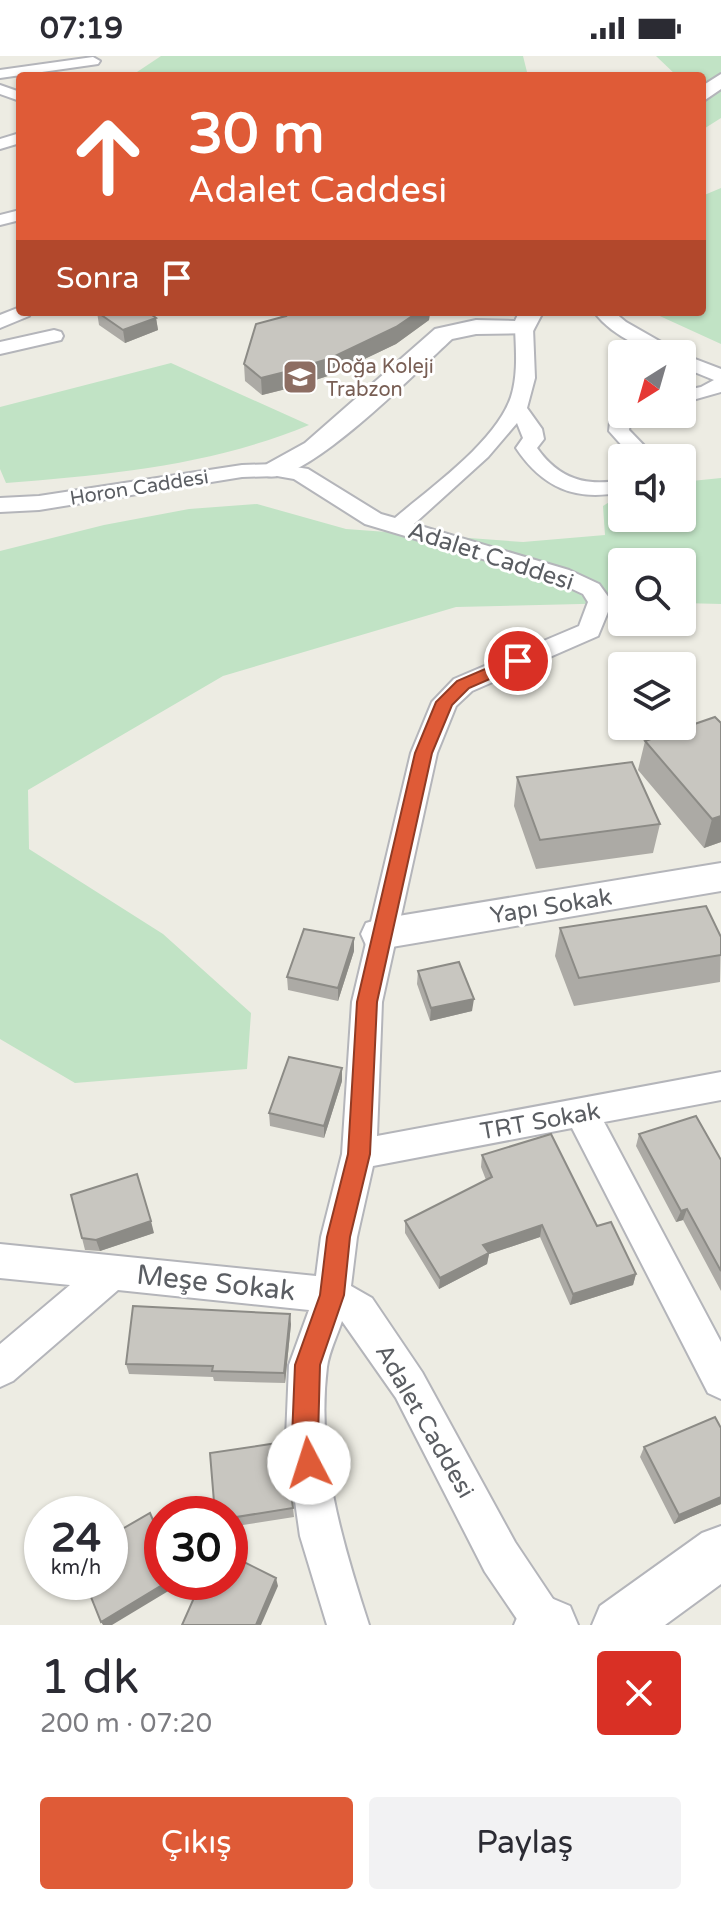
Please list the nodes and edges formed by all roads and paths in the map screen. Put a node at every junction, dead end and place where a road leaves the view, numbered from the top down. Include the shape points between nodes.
1 (99, 59) edge
2 (71, 72) edge
3 (0, 74) edge
4 (721, 79) edge
5 (706, 92) edge
6 (608, 316) edge
7 (527, 320) edge
8 (54, 336) dead end
9 (646, 340) edge
10 (0, 348) edge
11 (696, 366) edge
12 (721, 376) edge
13 (721, 384) edge
14 (696, 394) edge
15 (517, 409) junction
16 (619, 428) edge
17 (632, 444) edge
18 (277, 470) junction
19 (608, 488) edge
20 (0, 505) edge
21 (399, 526) junction
22 (721, 877) edge
23 (380, 934) junction
24 (721, 1086) edge
25 (582, 1114) junction
26 (359, 1154) junction
27 (0, 1261) edge
28 (114, 1271) junction
29 (332, 1295) junction
30 (0, 1368) edge
31 (721, 1380) edge
32 (721, 1552) edge
33 (545, 1624) edge
34 (348, 1625) edge
35 (619, 1625) edge

1 - 2 street
1 - 3 street
4 - 5 street
6 - 9 street
7 - 15 street via 526,376
7 - 18 street via 444,334 314,449
8 - 10 street
11 - 12 street
13 - 14 street
15 - 19 street via 532,429 534,439 526,448 550,477 583,491
15 - 21 street
16 - 17 street
18 - 20 street, Horon Caddesi
18 - 21 street, Adalet Caddesi via 300,474 373,519
21 - 23 street, Adalet Caddesi via 561,575 591,589 600,602 589,631 463,685 445,702 424,753
22 - 23 street, Yapı Sokak
23 - 26 street, Adalet Caddesi via 367,1002
24 - 25 street, TRT Sokak
25 - 26 street, TRT Sokak
25 - 31 street
26 - 29 street, Adalet Caddesi via 339,1237
27 - 28 street, Meşe Sokak
28 - 29 street, Meşe Sokak
28 - 30 street
29 - 33 street, Adalet Caddesi via 359,1311 409,1385 500,1557
29 - 34 street, Meşe Sokak via 308,1365 305,1438 320,1536
32 - 35 street

